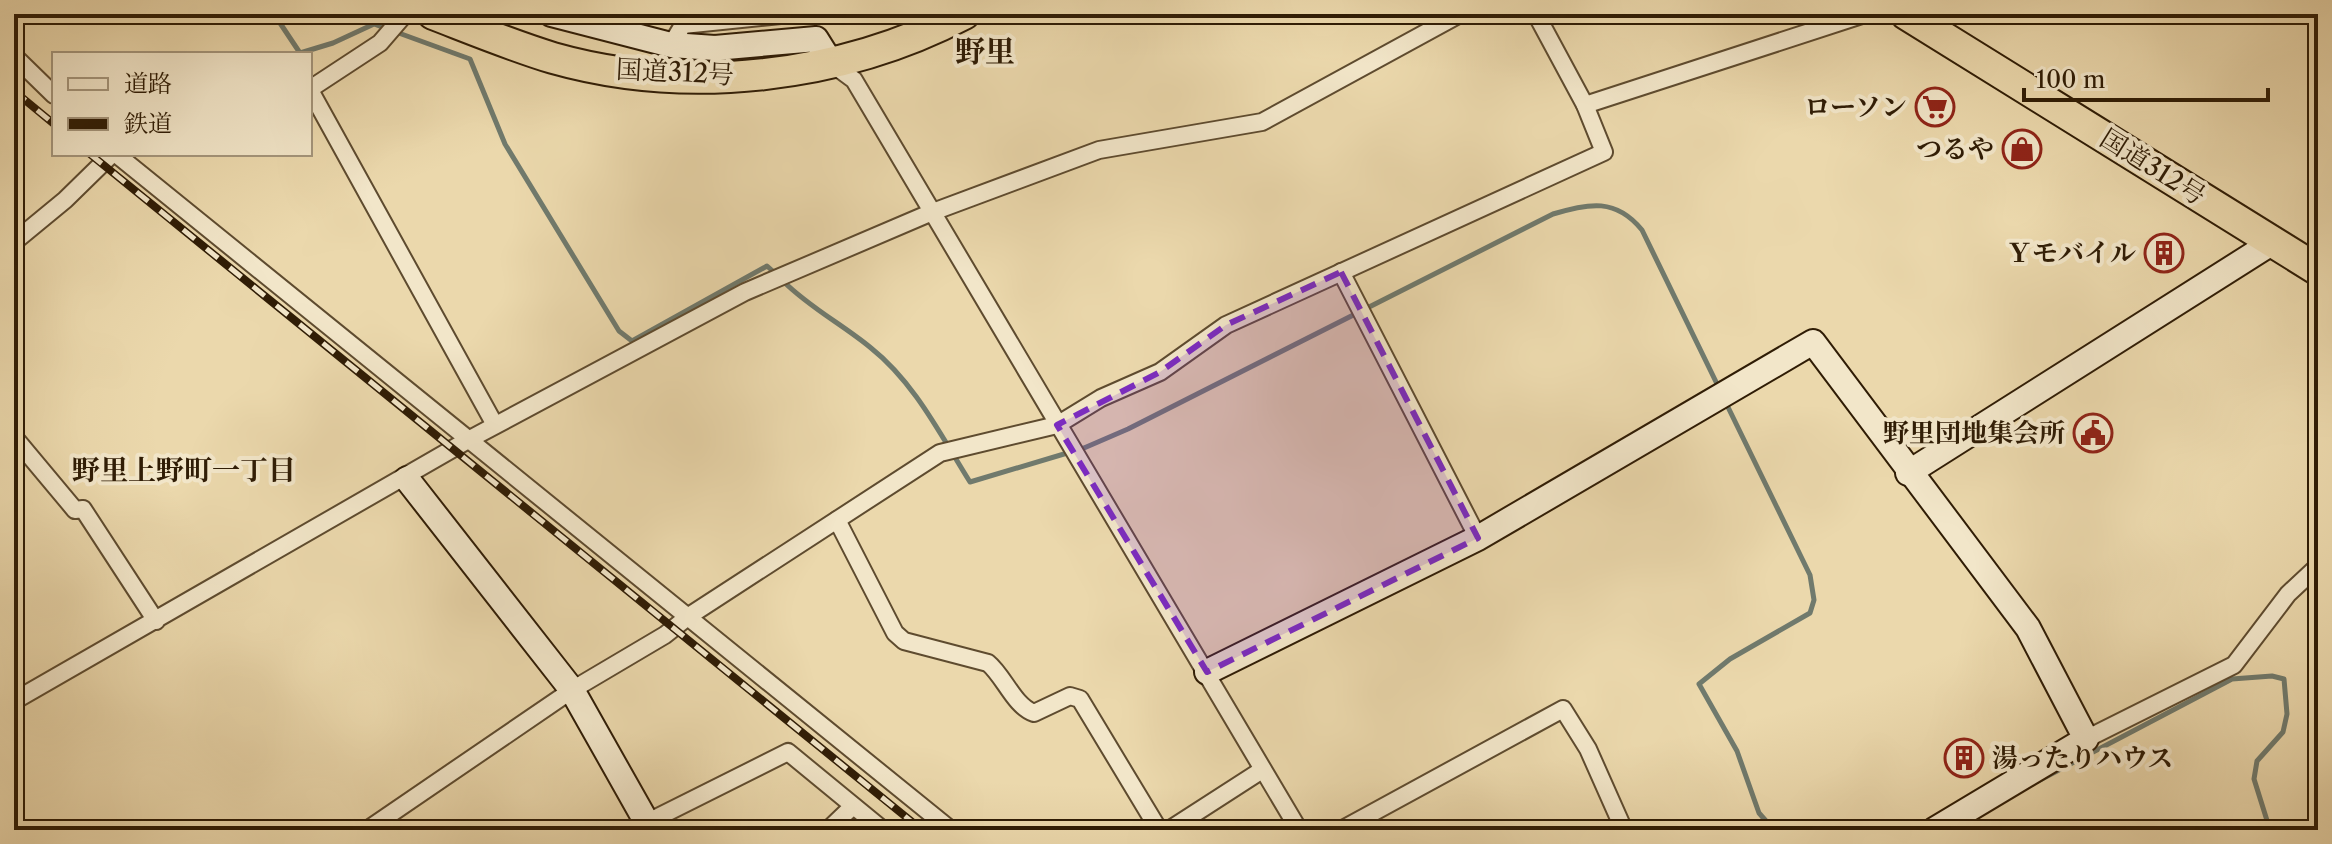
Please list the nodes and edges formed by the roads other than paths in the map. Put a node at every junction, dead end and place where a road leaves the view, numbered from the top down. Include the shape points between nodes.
1 (405, 14) edge
2 (433, 14) edge
3 (551, 14) edge
4 (790, 14) edge
5 (964, 14) edge
6 (1460, 14) edge
7 (1536, 14) edge
8 (1865, 14) edge
9 (1908, 14) edge
10 (671, 45) junction
11 (14, 56) edge
12 (831, 63) junction
13 (312, 89) edge
14 (52, 93) edge
15 (312, 94) edge
16 (1585, 105) junction
17 (112, 156) edge
18 (116, 156) edge
19 (930, 213) junction
20 (14, 242) edge
21 (2273, 242) junction
22 (2318, 270) edge
23 (1341, 272) junction
24 (495, 425) junction
25 (1057, 425) junction
26 (14, 437) edge
27 (468, 440) junction
28 (1908, 473) junction
29 (407, 479) junction
30 (837, 520) junction
31 (1478, 538) junction
32 (2318, 566) edge
33 (689, 616) junction
34 (156, 621) junction
35 (1207, 672) junction
36 (572, 690) junction
37 (14, 701) edge
38 (2086, 739) junction
39 (1262, 770) junction
40 (853, 806) junction
41 (14, 820) edge
42 (643, 827) edge
43 (18, 830) edge
44 (367, 830) edge
45 (828, 830) edge
46 (883, 830) edge
47 (951, 830) edge
48 (1159, 830) edge
49 (1169, 830) edge
50 (1299, 830) edge
51 (1341, 830) edge
52 (1624, 830) edge
53 (1934, 830) edge

1 - 13 street via 380,43
2 - 12 highway, 国道312号 via 553,58 601,69 729,78
3 - 10 street
4 - 10 street via 683,25
5 - 12 highway, 国道312号 via 865,56
6 - 19 street via 1262,122 1121,144
7 - 16 street
8 - 16 street
9 - 21 highway, 国道312号
10 - 12 street via 715,48 816,39
11 - 14 street
12 - 19 street via 854,80
15 - 24 street
16 - 23 street via 1604,152
17 - 20 street
18 - 27 street
19 - 24 street via 745,292
19 - 25 street
21 - 22 highway, 国道312号
21 - 28 street
23 - 25 street via 1226,325 1160,372
23 - 31 street
24 - 27 street
25 - 30 street via 940,453
25 - 35 street
26 - 34 street via 75,510 83,509
27 - 29 street
27 - 33 street
28 - 31 street via 1813,342
28 - 38 street via 2028,628
29 - 34 street
29 - 36 street
30 - 33 street
30 - 48 street via 895,633 904,641 988,663 1034,713 1070,696 1080,699
31 - 35 street
32 - 38 street via 2288,594 2234,665
33 - 36 street
33 - 47 street
34 - 37 street
35 - 39 street
36 - 42 street
36 - 44 street
38 - 53 street
39 - 49 street
39 - 50 street
40 - 42 street via 788,752
40 - 45 street
40 - 46 street
41 - 43 street
51 - 52 street via 1563,709 1588,749

